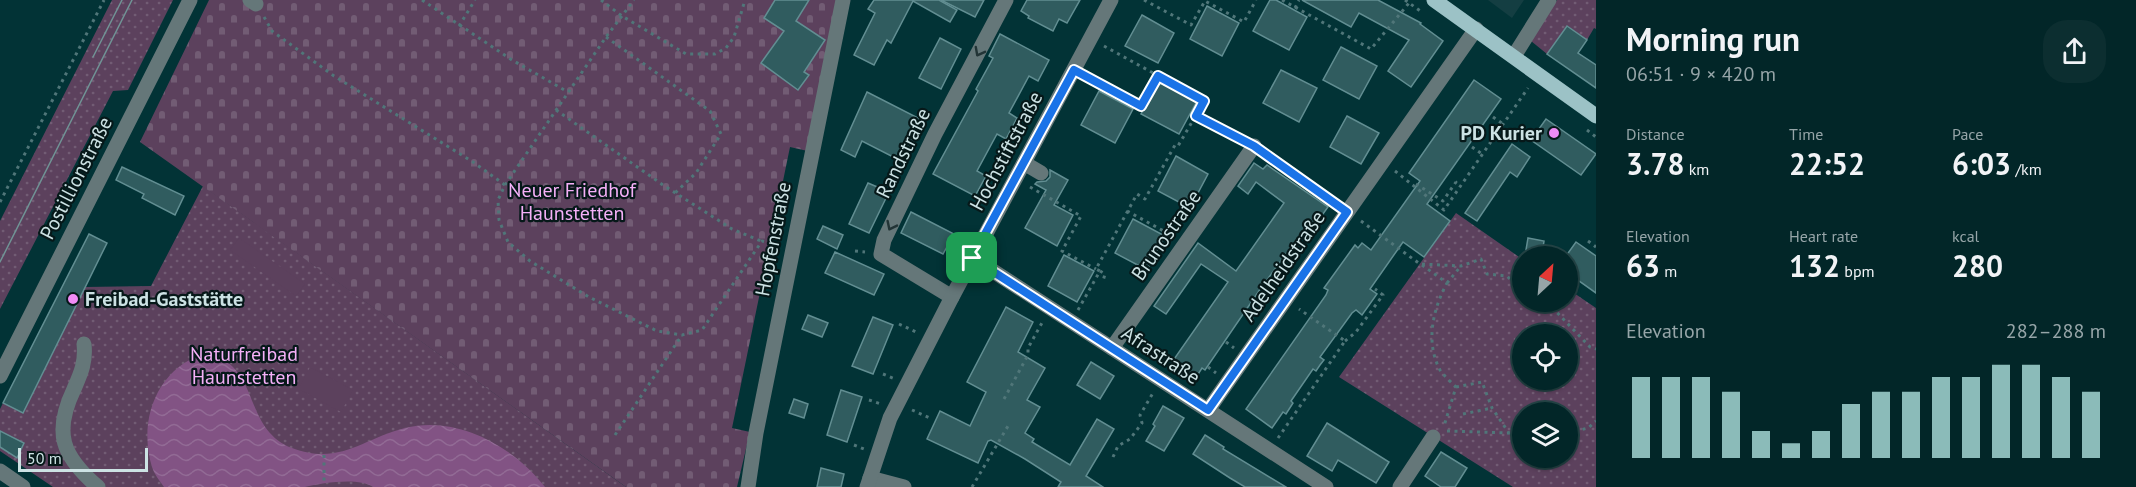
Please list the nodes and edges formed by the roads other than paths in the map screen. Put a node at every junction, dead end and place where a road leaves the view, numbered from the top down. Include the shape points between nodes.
1 (190, 0) edge
2 (843, 0) edge
3 (1006, 0) edge
4 (1434, 0) edge
5 (1549, 0) edge
6 (1110, 1) edge
7 (1476, 29) junction
8 (1514, 56) junction
9 (1596, 116) edge
10 (1254, 146) road end
11 (1024, 164) junction
12 (1041, 173) dead end
13 (972, 258) junction
14 (952, 297) junction
15 (84, 344) dead end
16 (1112, 348) junction
17 (0, 376) edge
18 (1208, 410) junction
19 (1433, 437) dead end
20 (0, 471) edge
21 (869, 482) edge
22 (23, 487) edge
23 (98, 487) edge
24 (748, 487) edge
25 (904, 487) edge
26 (1325, 487) edge
27 (1400, 487) edge

1 - 17 street, Postillionstraße
2 - 24 street, Hopfenstraße
3 -> 14 street, Randstraße via 934,134 880,254
4 - 7 main road
5 - 8 street
6 - 11 street, Hochstiftstraße
7 - 8 main road
7 - 18 street, Adelheidstraße
8 - 9 main road
10 - 16 street, Brunostraße via 1233,166 1186,244 1138,300
11 - 12 street
11 - 13 street, Hochstiftstraße
13 - 14 street, Hochstiftstraße
13 - 16 street, Afrastraße via 1017,279 1051,309
14 - 21 street, Hochstiftstraße via 890,418
15 - 23 street via 86,357 64,410 61,431 83,474
16 - 18 street, Afrastraße
18 - 26 street, Afrastraße
19 - 27 street
20 - 22 street
21 - 25 street

